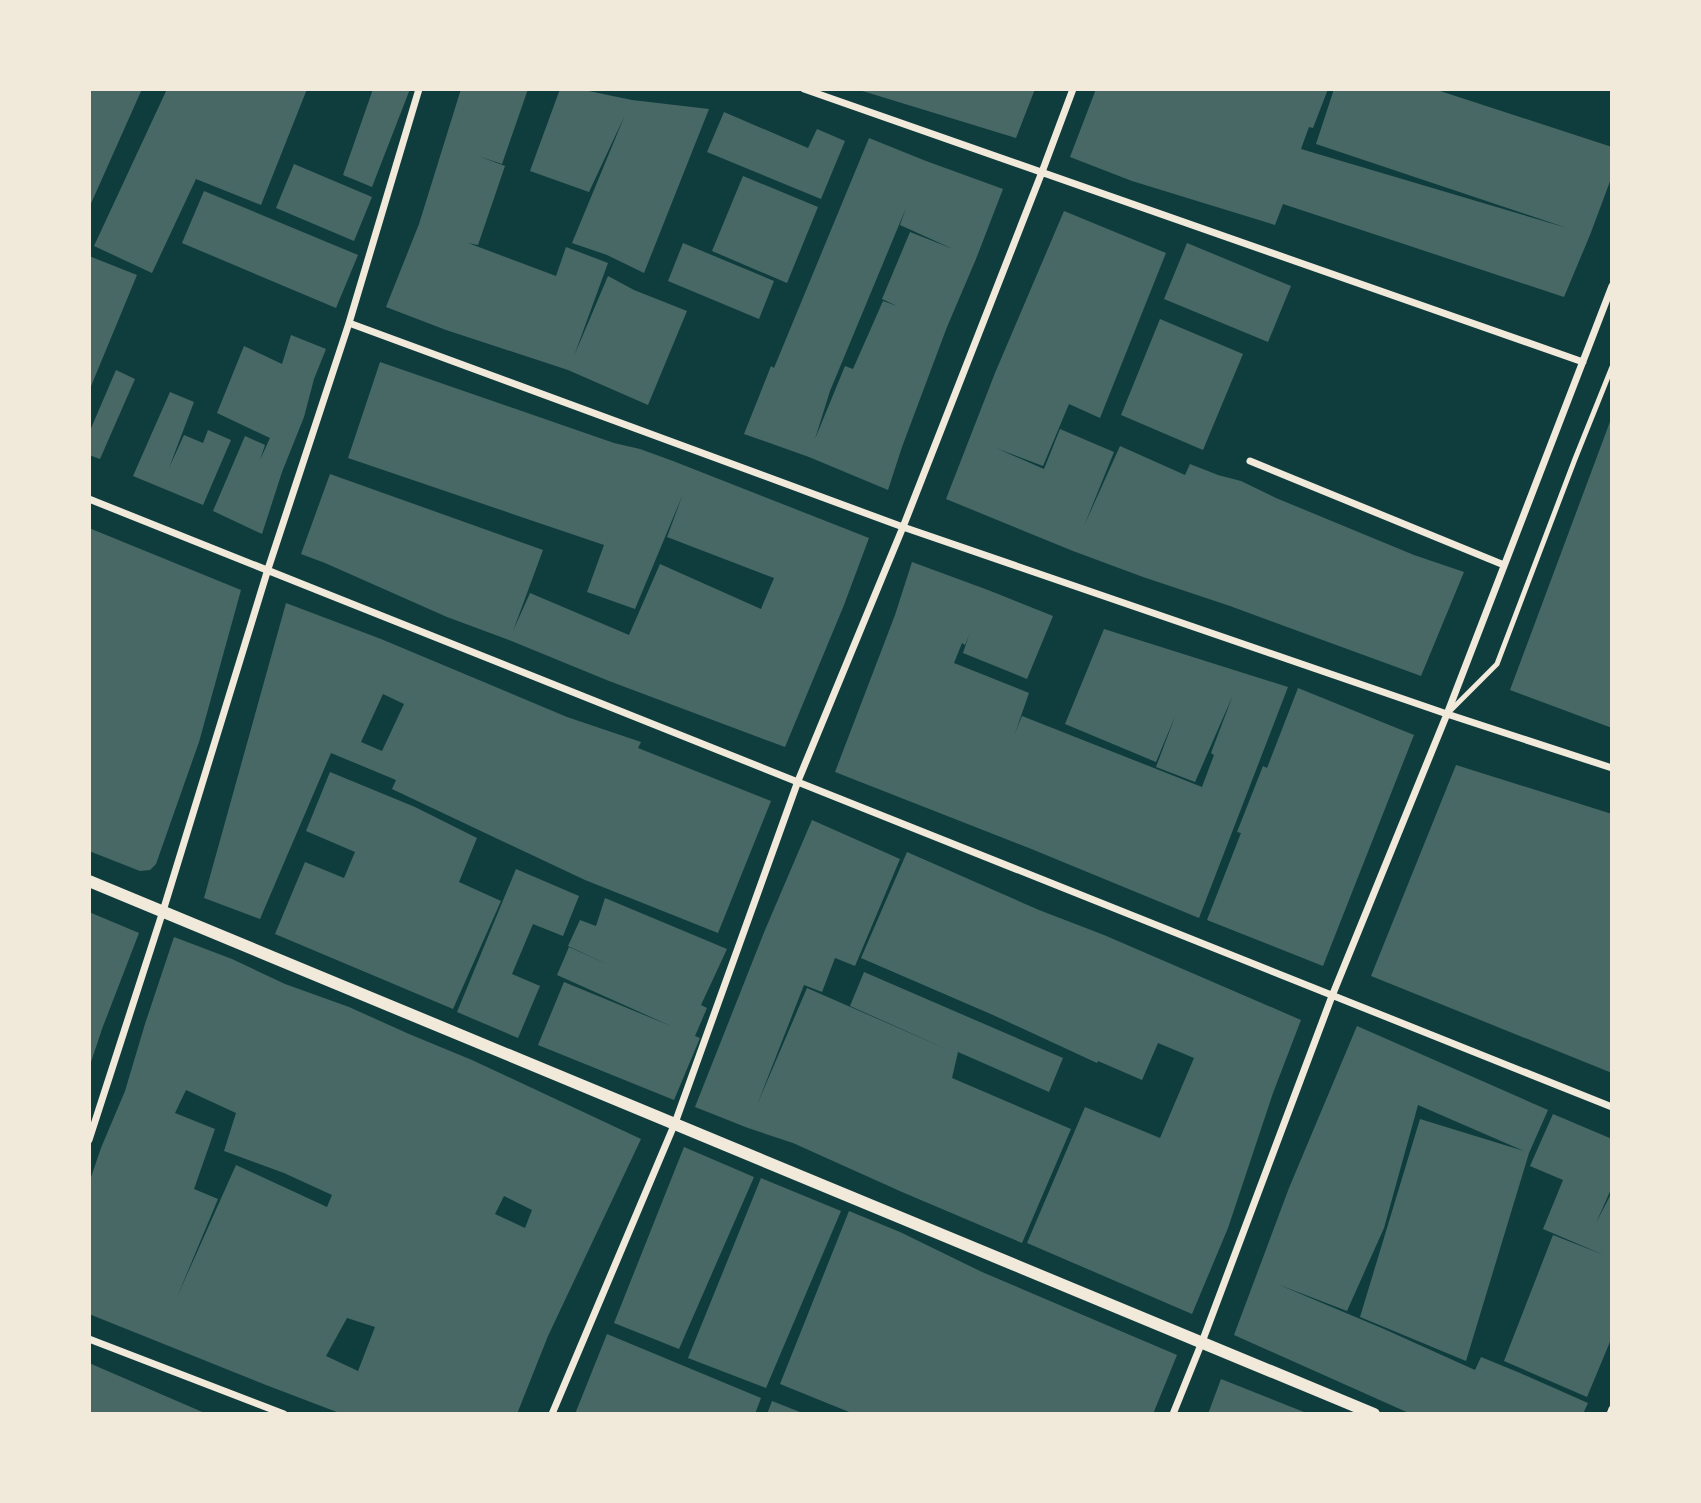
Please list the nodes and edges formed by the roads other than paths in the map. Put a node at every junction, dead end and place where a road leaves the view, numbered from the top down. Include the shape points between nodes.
1 (419, 89) edge
2 (804, 89) edge
3 (1073, 89) edge
4 (1042, 172) junction
5 (1612, 286) edge
6 (349, 323) junction
7 (1583, 362) junction
8 (1612, 367) edge
9 (1250, 461) dead end
10 (89, 499) edge
11 (903, 527) junction
12 (1504, 565) junction
13 (268, 569) junction
14 (1447, 714) junction
15 (1612, 768) edge
16 (798, 781) junction
17 (89, 881) edge
18 (163, 911) junction
19 (1332, 996) junction
20 (1612, 1107) edge
21 (675, 1123) junction
22 (89, 1140) edge
23 (89, 1339) edge
24 (1202, 1342) junction
25 (284, 1414) edge
26 (552, 1414) edge
27 (1173, 1414) edge
28 (1374, 1414) edge

1 - 6 street
2 - 4 street
3 - 4 street
4 - 7 street
4 - 11 street
5 - 7 street
6 - 11 street
6 - 13 street
7 - 12 street
8 - 14 lane via 1497,664
9 - 12 street
10 - 13 street
11 - 14 street
11 - 16 street
12 - 14 street
13 - 16 street
13 - 18 street
14 - 15 street
14 - 19 street
16 - 19 street
16 - 21 street
17 - 18 street
18 - 21 street
18 - 22 street
19 - 20 street
19 - 24 street
21 - 24 street
21 - 26 street
23 - 25 street
24 - 27 street
24 - 28 street

